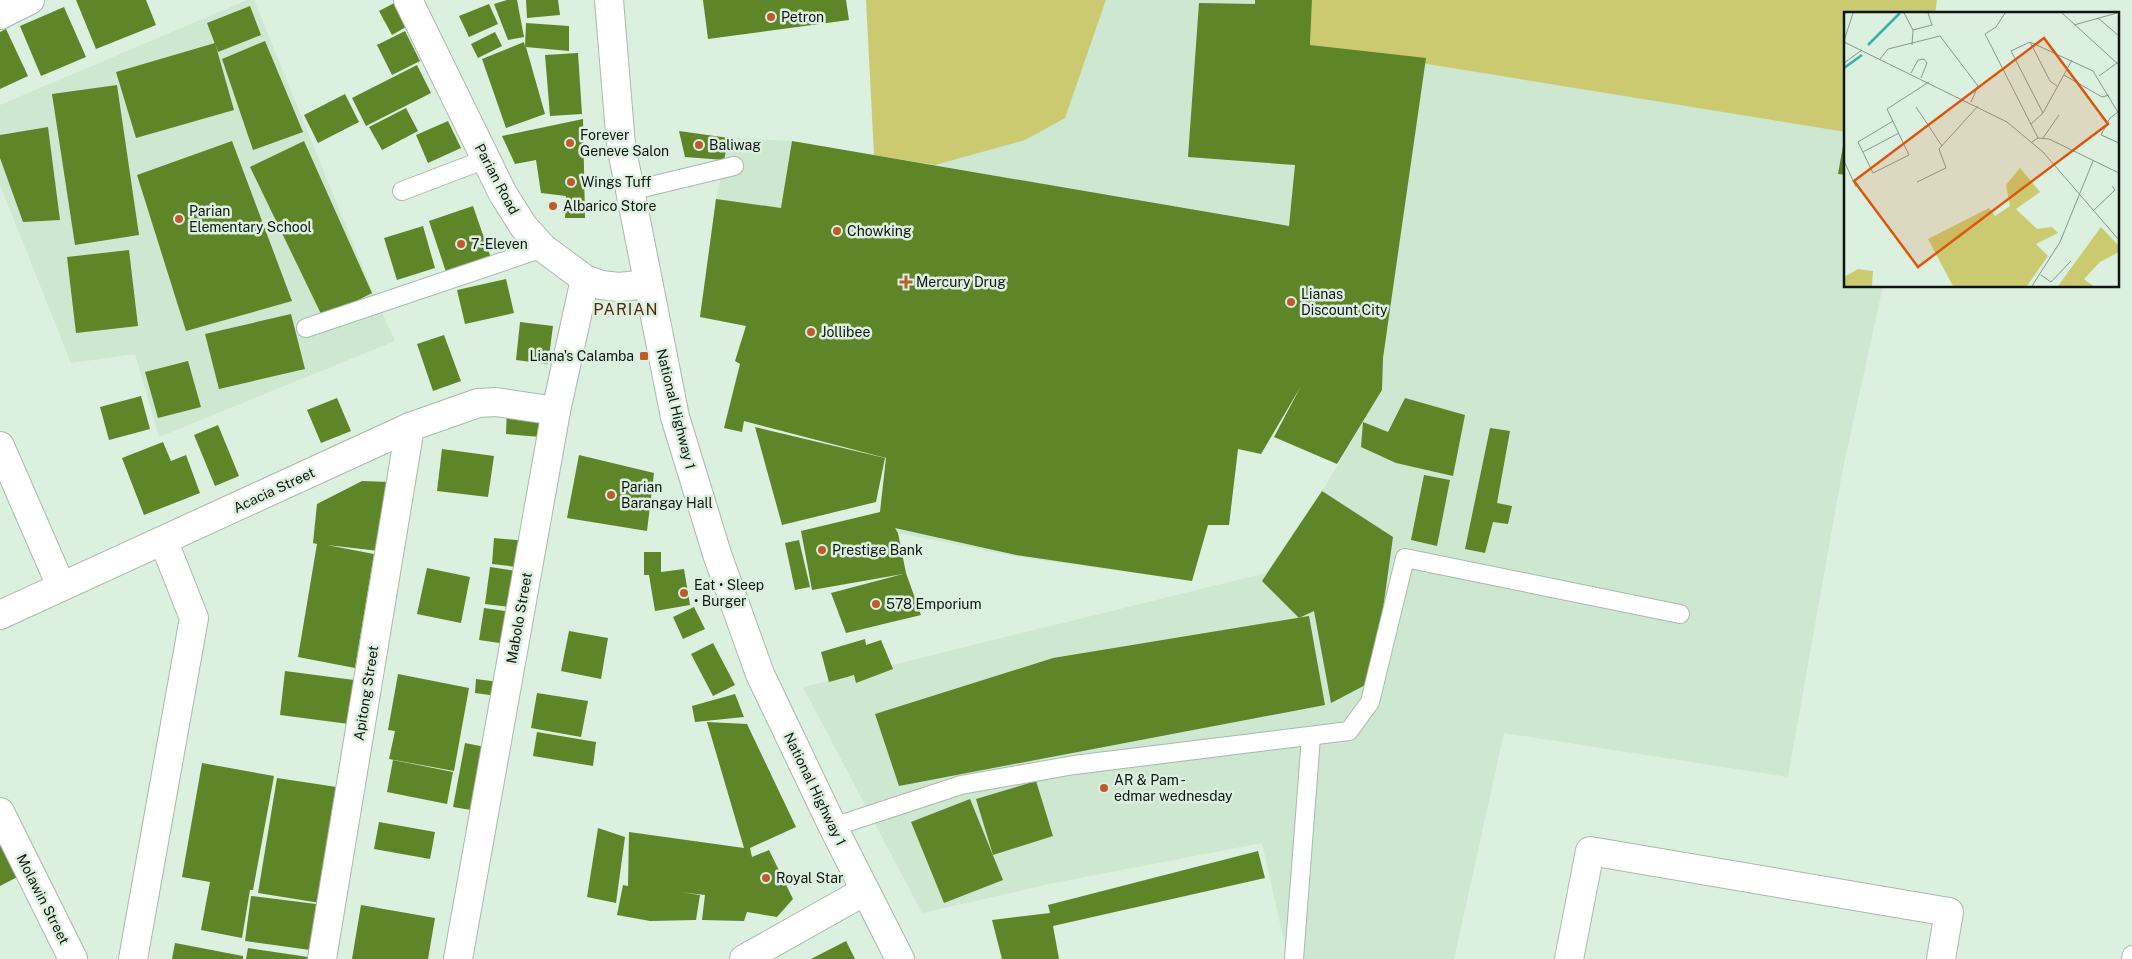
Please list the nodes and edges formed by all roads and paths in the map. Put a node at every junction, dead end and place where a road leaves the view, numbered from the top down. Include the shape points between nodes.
1 (30, 0) edge
2 (408, 0) edge
3 (609, 0) edge
4 (0, 15) edge
5 (486, 159) junction
6 (734, 166) dead end
7 (402, 191) dead end
8 (630, 191) junction
9 (543, 248) junction
10 (585, 278) junction
11 (648, 284) junction
12 (306, 328) dead end
13 (556, 411) junction
14 (410, 427) junction
15 (0, 446) edge
16 (164, 542) junction
17 (62, 586) junction
18 (1680, 614) dead end
19 (0, 615) edge
20 (1311, 737) junction
21 (0, 812) edge
22 (833, 827) junction
23 (865, 891) junction
24 (2132, 955) edge
25 (73, 959) edge
26 (132, 959) edge
27 (322, 959) edge
28 (458, 959) edge
29 (744, 959) edge
30 (900, 959) edge
31 (1294, 959) edge
32 (1569, 959) edge
33 (1940, 959) edge
34 (2131, 959) edge

1 - 4 main road
2 - 5 main road, Parian Road
3 - 8 main road, National Highway 1 via 621,146
5 - 7 lane
5 - 9 main road, Parian Road via 512,211
6 - 8 lane
8 - 11 main road, National Highway 1
9 - 10 main road, Parian Road
9 - 12 lane
10 - 11 main road, Parian Road via 619,288
10 - 13 main road, Mabolo Street
11 - 22 main road, National Highway 1 via 675,417 717,554 760,674
13 - 14 main road, Acacia Street via 496,402 478,403
13 - 28 main road, Mabolo Street
14 - 16 main road, Acacia Street
14 - 27 main road, Apitong Street
15 - 17 main road
16 - 17 main road, Acacia Street
16 - 26 main road via 194,618
17 - 19 main road, Acacia Street
18 - 20 lane via 1405,558 1370,702 1349,731
20 - 22 lane via 1074,765 961,784
20 - 31 lane
21 - 25 main road, Molawin Street
22 - 23 main road, National Highway 1
23 - 29 main road
23 - 30 main road, National Highway 1
24 - 34 lane
32 - 33 main road via 1590,851 1949,912

